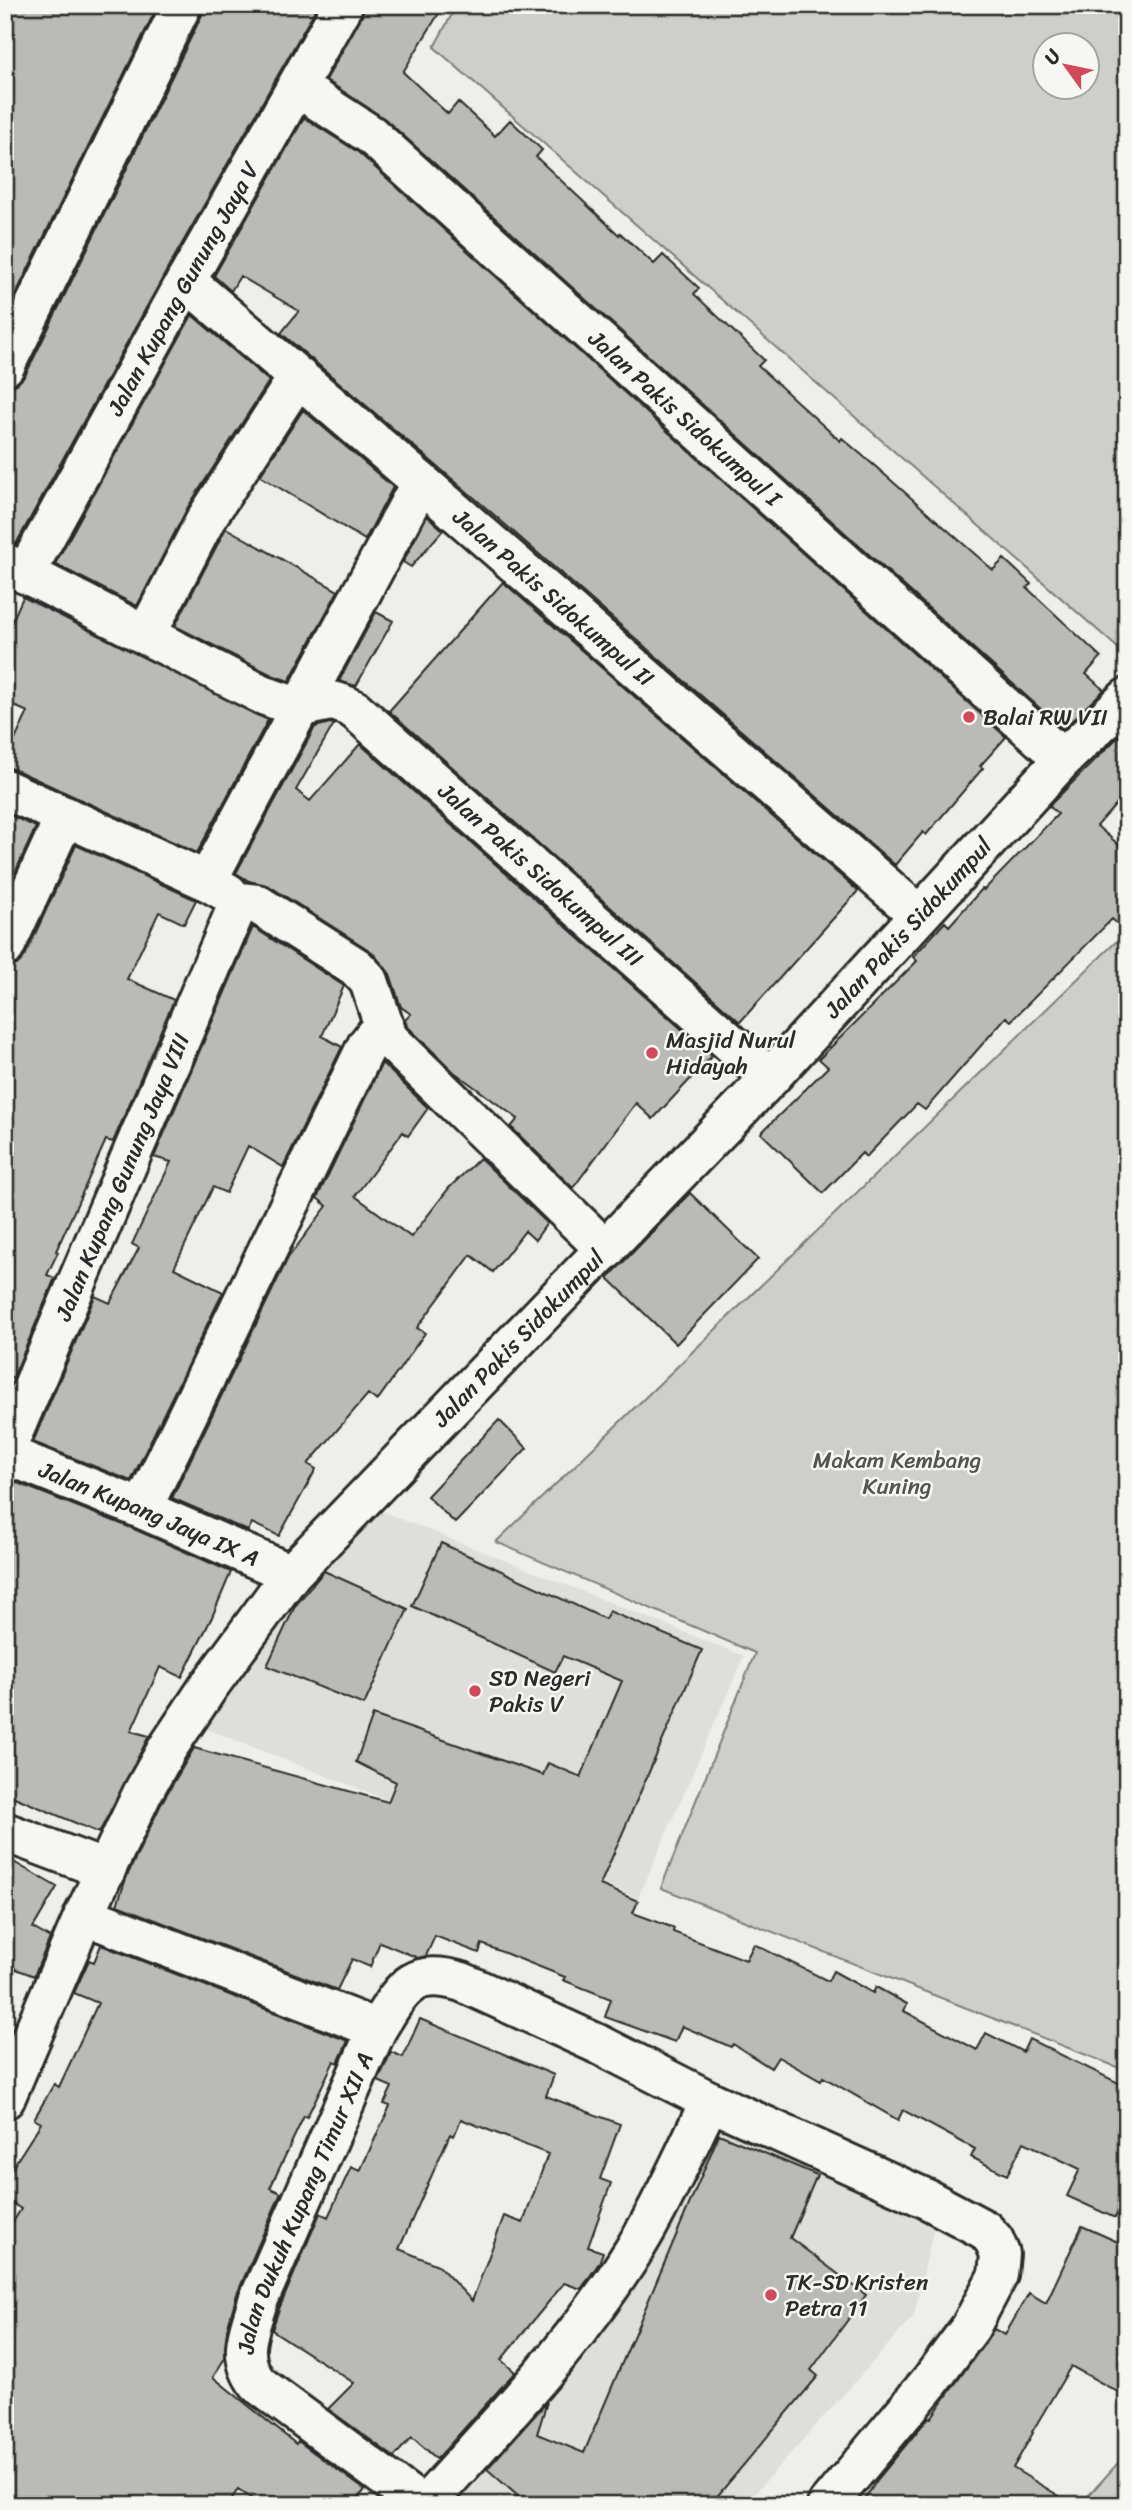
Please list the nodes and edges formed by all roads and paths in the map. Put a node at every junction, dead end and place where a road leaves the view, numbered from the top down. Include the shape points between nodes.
1 (182, 5) edge
2 (343, 5) edge
3 (297, 87) junction
4 (186, 281) junction
5 (5, 366) edge
6 (298, 377) junction
7 (421, 482) junction
8 (12, 571) edge
9 (146, 635) junction
10 (1127, 698) edge
11 (300, 706) junction
12 (1063, 759) junction
13 (5, 789) edge
14 (65, 816) junction
15 (207, 881) junction
16 (239, 902) junction
17 (919, 915) junction
18 (5, 947) edge
19 (388, 1038) junction
20 (770, 1079) junction
21 (606, 1251) junction
22 (5, 1453) edge
23 (142, 1509) junction
24 (292, 1574) junction
25 (5, 1832) edge
26 (106, 1870) junction
27 (85, 1915) junction
28 (377, 2029) junction
29 (5, 2098) edge
30 (710, 2101) junction
31 (424, 2505) edge
32 (827, 2505) edge

1 - 5 street
2 - 3 street, Jalan Kupang Gunung Jaya V
3 - 4 street, Jalan Kupang Gunung Jaya V
3 - 12 street, Jalan Pakis Sidokumpul I via 372,135
4 - 6 street, Jalan Pakis Sidokumpul II
4 - 8 street, Jalan Kupang Gunung Jaya V
6 - 7 street, Jalan Pakis Sidokumpul II
6 - 9 street via 206,519
7 - 11 street
7 - 17 street, Jalan Pakis Sidokumpul II
8 - 9 street
9 - 11 street via 263,695
10 - 12 street, Jalan Pakis Sidokumpul
11 - 15 street
11 - 20 street, Jalan Pakis Sidokumpul III via 328,700 355,710
12 - 17 street, Jalan Pakis Sidokumpul
13 - 14 street
14 - 15 street
14 - 18 street
15 - 16 street
16 - 19 street via 257,904 356,967 369,981
16 - 22 street, Jalan Kupang Gunung Jaya VIII
17 - 20 street, Jalan Pakis Sidokumpul
19 - 21 street
19 - 23 street via 374,1036 367,1045
20 - 21 street, Jalan Pakis Sidokumpul
21 - 24 street, Jalan Pakis Sidokumpul
22 - 23 street, Jalan Kupang Jaya IX A
23 - 24 street, Jalan Kupang Jaya IX A
24 - 26 street, Jalan Pakis Sidokumpul via 167,1749
25 - 26 street
26 - 27 street, Jalan Pakis Sidokumpul
27 - 28 street, Jalan Dukuh Kupang Timur XII A
27 - 29 street, Jalan Pakis Sidokumpul
28 - 30 street, Jalan Dukuh Kupang Timur XII A via 401,1992 414,1981 442,1976 600,2045
28 - 31 street, Jalan Dukuh Kupang Timur XII A via 258,2301 246,2360 249,2372 271,2395
30 - 31 street, Jalan Dukuh Kupang Timur XII A via 642,2236 592,2312 539,2379
30 - 32 street, Jalan Dukuh Kupang Timur XII A via 947,2209 985,2230 998,2247 998,2275 970,2328

